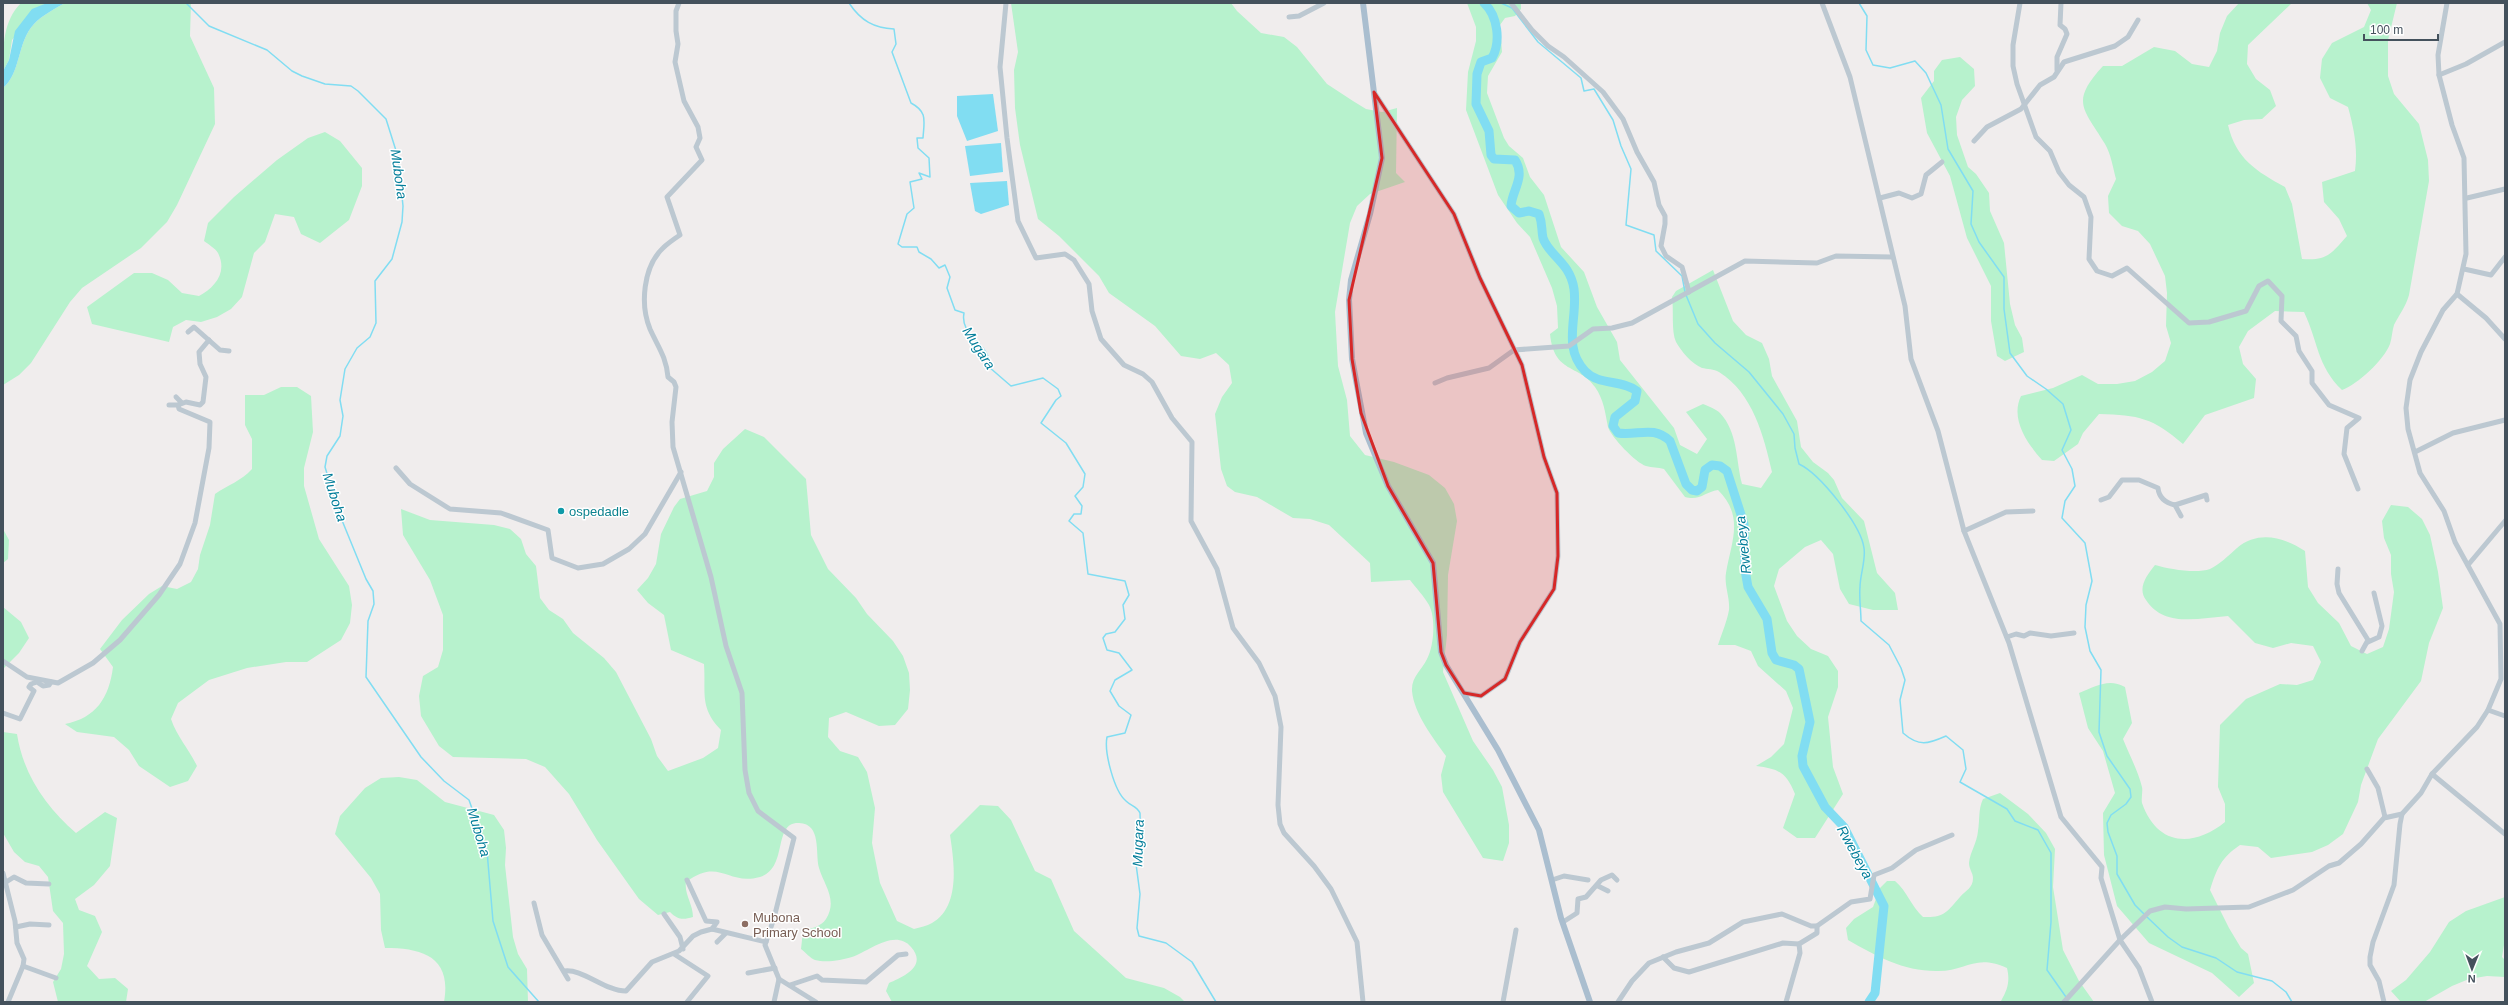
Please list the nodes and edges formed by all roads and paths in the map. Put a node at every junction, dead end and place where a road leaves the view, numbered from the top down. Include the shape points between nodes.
1 (679, 3) edge
2 (1006, 3) edge
3 (1324, 3) edge
4 (1363, 3) edge
5 (1511, 3) edge
6 (1822, 3) edge
7 (2020, 3) edge
8 (2061, 3) edge
9 (2447, 3) edge
10 (1289, 18) dead end
11 (2138, 20) dead end
12 (2505, 42) edge
13 (2056, 73) junction
14 (2439, 75) junction
15 (1374, 92) junction
16 (2024, 106) junction
17 (1974, 141) dead end
18 (1942, 162) dead end
19 (2505, 189) edge
20 (1880, 198) junction
21 (2467, 198) junction
22 (1892, 257) junction
23 (2505, 257) edge
24 (2464, 269) junction
25 (1689, 292) junction
26 (2457, 294) junction
27 (188, 332) dead end
28 (2505, 339) edge
29 (208, 340) junction
30 (1514, 350) junction
31 (229, 351) dead end
32 (1435, 383) dead end
33 (176, 397) dead end
34 (179, 404) junction
35 (168, 405) dead end
36 (2505, 420) edge
37 (2415, 452) junction
38 (396, 468) dead end
39 (681, 472) junction
40 (2358, 489) dead end
41 (2101, 500) dead end
42 (2207, 500) dead end
43 (2175, 505) junction
44 (2033, 511) dead end
45 (2181, 516) dead end
46 (2505, 521) edge
47 (1964, 531) junction
48 (2468, 564) junction
49 (2338, 570) dead end
50 (2374, 592) dead end
51 (2074, 633) dead end
52 (2007, 637) junction
53 (2368, 642) junction
54 (2362, 651) dead end
55 (3, 661) edge
56 (2503, 678) edge
57 (51, 682) junction
58 (1464, 693) junction
59 (2488, 710) junction
60 (3, 713) edge
61 (2505, 716) edge
62 (2367, 769) dead end
63 (2432, 774) junction
64 (2402, 814) junction
65 (2385, 817) junction
66 (2505, 834) edge
67 (1952, 835) dead end
68 (3, 873) edge
69 (687, 880) dead end
70 (1552, 880) junction
71 (1588, 880) dead end
72 (1617, 880) dead end
73 (4, 883) edge
74 (49, 884) dead end
75 (1598, 886) junction
76 (1608, 891) dead end
77 (534, 903) dead end
78 (664, 914) dead end
79 (1563, 922) junction
80 (50, 925) dead end
81 (1816, 926) junction
82 (16, 927) junction
83 (712, 929) junction
84 (1516, 930) dead end
85 (726, 933) junction
86 (2120, 940) junction
87 (717, 942) dead end
88 (766, 942) junction
89 (1799, 944) junction
90 (683, 949) junction
91 (674, 954) junction
92 (906, 954) dead end
93 (1664, 957) junction
94 (23, 966) junction
95 (775, 968) junction
96 (564, 971) junction
97 (748, 973) dead end
98 (56, 978) dead end
99 (568, 979) dead end
100 (778, 979) junction
101 (790, 985) junction
102 (1588, 1000) edge
103 (8, 1002) edge
104 (687, 1002) edge
105 (774, 1002) edge
106 (816, 1002) edge
107 (1363, 1002) edge
108 (1503, 1002) edge
109 (1618, 1002) edge
110 (1786, 1002) edge
111 (2064, 1002) edge
112 (2152, 1002) edge
113 (2384, 1002) edge

1 - 39 street via 676,11 678,44 675,62 684,100 698,127 700,138 696,147 702,160 668,197 680,235 662,249 648,276 644,306 650,329 666,360 668,376 676,387 672,435
2 - 107 street via 1001,83 1018,222 1036,258 1065,254 1074,260 1089,284 1092,311 1101,339 1124,366 1143,374 1152,382 1172,418 1192,442 1190,521 1217,569 1233,628 1260,663 1275,696 1281,727 1278,805 1280,824 1284,833 1331,889 1357,942
3 - 10 street via 1300,16
4 - 15 main road
5 - 25 street via 1548,46 1604,92 1623,119 1637,152 1654,182 1657,199 1665,216 1661,246 1666,256 1682,267
6 - 20 street via 1850,77
7 - 16 street via 2013,66
8 - 13 street via 2060,25 2067,34 2057,57
9 - 14 street via 2438,55
11 - 13 street via 2128,37 2115,46 2064,62
12 - 14 street via 2466,64
13 - 16 street via 2040,85
14 - 21 street via 2464,158
15 - 30 street via 1454,214 1480,278
15 - 58 main road via 1382,158 1349,300 1352,359 1366,433 1388,486 1433,563 1442,652 1446,665
16 - 17 street via 1987,127
16 - 40 street via 2036,137 2050,151 2059,172 2069,185 2084,197 2091,217 2089,259 2097,271 2112,276 2127,268 2190,324 2209,322 2246,311 2259,286 2268,281 2282,296 2281,321 2296,336 2299,351 2312,371 2312,382 2329,405 2359,418 2347,428 2344,454
18 - 20 street via 1926,175 1921,194 1912,198 1899,193
19 - 21 street
20 - 22 street
21 - 24 street
22 - 25 street via 1836,256 1817,263 1747,260
22 - 47 street via 1905,306 1911,359 1938,432
23 - 24 street via 2491,275
24 - 26 street
25 - 30 street via 1632,324 1590,330 1569,346
26 - 28 street via 2486,318
26 - 37 street via 2443,310 2410,380 2406,408 2408,429
27 - 29 street via 194,327
29 - 31 street via 220,350
29 - 34 street via 199,352 200,364 206,377 202,402 200,405
30 - 32 street via 1489,368
30 - 58 street via 1522,365 1544,457 1557,493 1556,581 1547,602 1514,654 1505,679 1481,696
33 - 34 street
34 - 35 street
34 - 57 street via 179,409 210,422 209,448 195,523 180,564 159,595 120,640 79,671 58,683
36 - 37 street via 2453,433
37 - 48 street via 2420,473 2440,505
38 - 39 street via 410,484 450,509 501,513 548,530 552,558 578,568 603,564 629,549 645,534
39 - 88 street via 711,577 726,646 742,693 745,770 749,793 758,811 794,838
41 - 43 street via 2109,498 2122,480 2139,480 2158,488 2159,494 2168,503
42 - 43 street via 2206,494
43 - 45 street
44 - 47 street via 2006,512
46 - 48 street
47 - 52 street
48 - 56 street via 2500,624
49 - 53 street via 2339,593
50 - 53 street via 2382,626 2379,637
51 - 52 street via 2051,636 2030,633
52 - 86 street via 2061,817 2102,866 2101,878
53 - 54 street
55 - 57 street via 27,677
56 - 59 street
57 - 60 street via 50,685 43,686 37,682 31,684 30,687 34,691 20,719
58 - 70 main road via 1498,750 1534,819 1544,844
59 - 61 street
59 - 63 street via 2477,727
62 - 65 street via 2378,788
63 - 64 street via 2421,794
63 - 66 street
64 - 65 street
64 - 113 street via 2394,885 2373,942 2370,958 2370,965 2379,981
65 - 86 street via 2339,863 2329,866 2293,890 2249,907 2150,911
67 - 81 street via 1916,850 1892,868 1874,875 1870,899 1851,902
68 - 73 street
69 - 83 street via 706,922 717,922
70 - 71 street via 1564,876
70 - 79 main road
72 - 75 street via 1612,875 1601,880
73 - 74 street via 14,877 26,882
73 - 82 street
75 - 76 street
75 - 79 street via 1586,897 1578,899 1577,913
77 - 96 street via 542,934
78 - 90 street via 680,937
79 - 102 main road
80 - 82 street via 30,924
81 - 89 street via 1817,933
81 - 93 street via 1782,914 1762,917 1743,922 1709,943
82 - 94 street via 24,959
83 - 85 street
83 - 90 street via 693,936
84 - 108 street
85 - 87 street
85 - 88 street
86 - 111 street
86 - 112 street via 2139,968
88 - 95 street via 766,949
89 - 93 street via 1782,943 1688,972 1674,968
89 - 110 street via 1800,953
90 - 91 street
91 - 96 street via 652,962 626,991 598,983 570,970
91 - 104 street via 708,976
92 - 101 street via 898,955 866,982 822,980 817,976
93 - 109 street via 1649,963 1640,971
94 - 98 street
94 - 103 street
95 - 97 street
95 - 100 street
96 - 99 street
100 - 101 street
100 - 105 street
101 - 106 street

